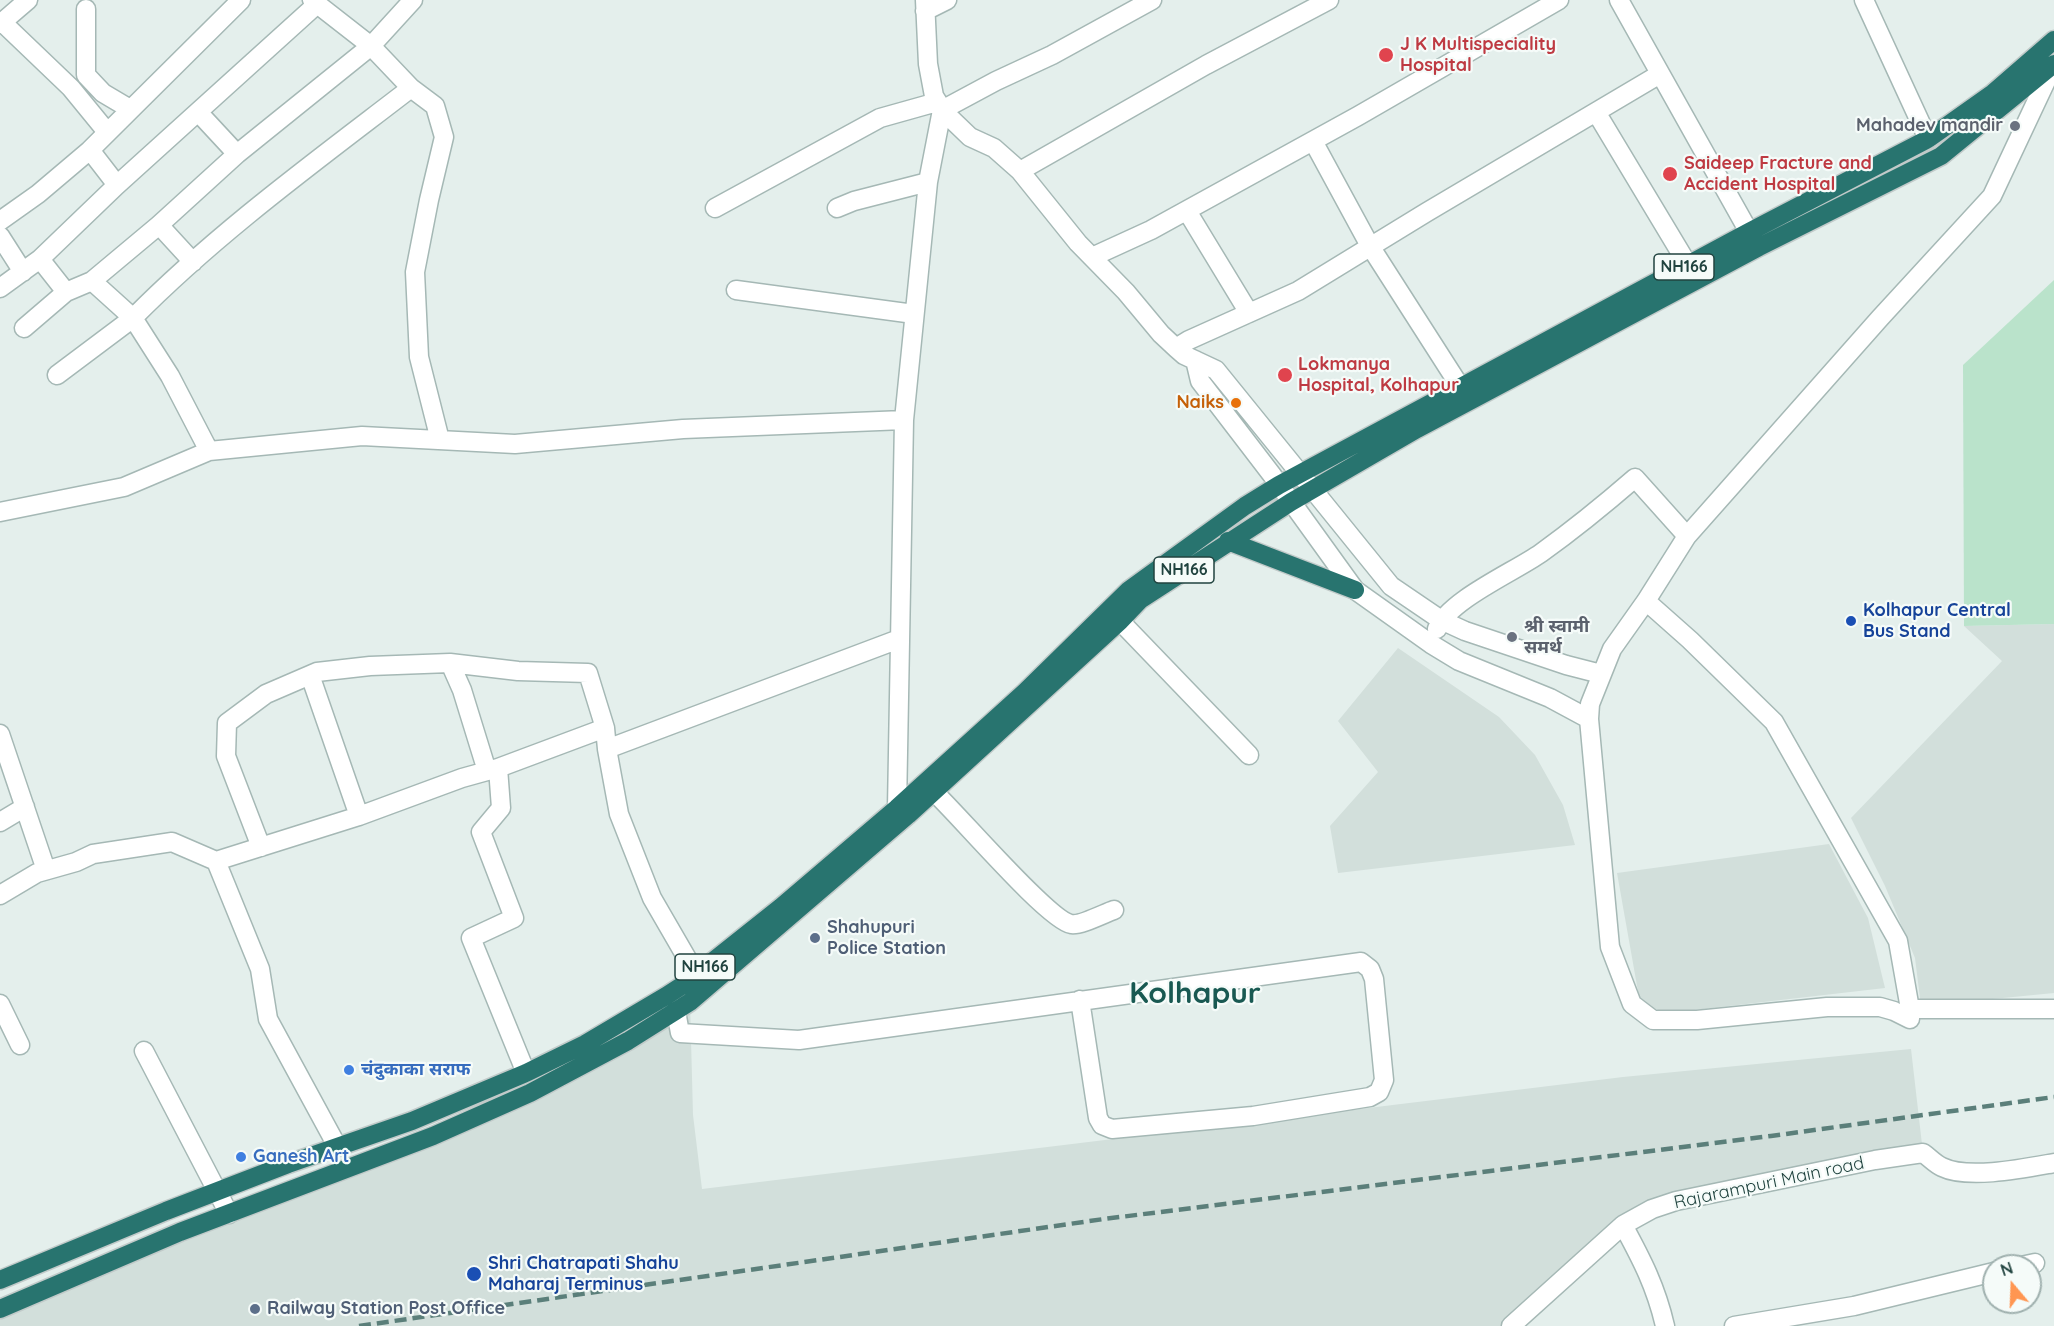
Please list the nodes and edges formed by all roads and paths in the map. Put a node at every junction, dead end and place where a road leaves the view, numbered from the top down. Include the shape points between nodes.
1 (28, 0) edge
2 (241, 0) edge
3 (413, 0) edge
4 (947, 0) edge
5 (1152, 0) edge
6 (1329, 0) edge
7 (1559, 0) edge
8 (1619, 0) edge
9 (1864, 0) edge
10 (323, 4) edge
11 (925, 6) edge
12 (86, 9) dead end
13 (1, 23) edge
14 (2054, 40) edge
15 (371, 46) junction
16 (2054, 64) edge
17 (1660, 74) junction
18 (86, 75) junction
19 (71, 88) junction
20 (411, 88) junction
21 (940, 106) junction
22 (130, 109) junction
23 (198, 112) junction
24 (1596, 112) junction
25 (107, 132) junction
26 (1928, 139) junction
27 (1313, 141) junction
28 (90, 150) junction
29 (237, 153) junction
30 (1020, 171) junction
31 (928, 182) junction
32 (117, 185) junction
33 (715, 208) dead end
34 (837, 208) dead end
35 (1187, 211) junction
36 (0, 221) edge
37 (159, 225) junction
38 (1749, 232) junction
39 (0, 236) edge
40 (1370, 246) junction
41 (1092, 257) junction
42 (40, 259) junction
43 (193, 262) junction
44 (1688, 265) junction
45 (23, 272) junction
46 (92, 281) junction
47 (0, 288) edge
48 (736, 290) dead end
49 (66, 292) junction
50 (1249, 313) junction
51 (914, 314) junction
52 (133, 318) junction
53 (24, 328) dead end
54 (1176, 348) junction
55 (1195, 360) junction
56 (57, 375) dead end
57 (1461, 388) junction
58 (904, 420) junction
59 (440, 440) junction
60 (209, 451) junction
61 (1300, 474) junction
62 (1279, 485) junction
63 (1313, 490) junction
64 (1291, 502) junction
65 (0, 512) edge
66 (1687, 536) junction
67 (1228, 541) junction
68 (1355, 590) junction
69 (1646, 601) junction
70 (1441, 620) junction
71 (1120, 621) junction
72 (899, 639) junction
73 (1431, 644) junction
74 (450, 663) junction
75 (1601, 674) junction
76 (310, 675) junction
77 (1589, 719) junction
78 (606, 728) junction
79 (1, 741) edge
80 (607, 748) junction
81 (1249, 754) dead end
82 (492, 770) junction
83 (933, 792) junction
84 (25, 807) junction
85 (897, 808) junction
86 (359, 816) junction
87 (0, 822) edge
88 (261, 847) junction
89 (216, 861) junction
90 (46, 870) junction
91 (0, 895) edge
92 (1114, 910) dead end
93 (696, 974) junction
94 (666, 996) junction
95 (1080, 1000) junction
96 (0, 1004) edge
97 (2054, 1009) edge
98 (676, 1011) junction
99 (1910, 1014) junction
100 (20, 1045) dead end
101 (144, 1051) dead end
102 (526, 1073) junction
103 (337, 1146) junction
104 (2054, 1162) edge
105 (218, 1191) junction
106 (229, 1214) junction
107 (1623, 1225) junction
108 (1982, 1275) edge
109 (0, 1280) edge
110 (0, 1309) edge
111 (1511, 1326) edge
112 (1665, 1326) edge
113 (1734, 1326) edge

1 - 13 street
2 - 22 street
3 - 15 street
4 - 11 street
5 - 21 street via 1052,55
6 - 30 street
7 - 27 street
8 - 17 street
9 - 26 street
10 - 15 street
10 - 23 street
11 - 21 street via 928,64 934,96
12 - 18 street
13 - 19 street
14 - 26 highway, NH166 via 1994,93
15 - 20 street
15 - 29 street
16 - 63 highway, NH166 via 1941,156 1717,268 1417,429
16 - 66 street via 1992,196
17 - 24 street
17 - 38 street
18 - 19 street
18 - 22 street via 103,93
19 - 25 street
20 - 43 street
20 - 59 street via 435,106 444,136 415,272 419,357
21 - 30 street via 970,137 994,148
21 - 31 street
21 - 33 street via 880,118
22 - 25 street
23 - 29 street
23 - 32 street
24 - 40 street
24 - 44 street
25 - 28 street
26 - 38 highway, NH166
27 - 35 street
27 - 40 street
28 - 32 street
28 - 36 street
29 - 37 street
30 - 41 street
31 - 34 street
31 - 51 street
32 - 42 street
35 - 41 street
35 - 50 street
37 - 43 street
37 - 46 street
38 - 44 highway, NH166
39 - 45 street
40 - 50 street via 1298,291
40 - 57 street
41 - 54 street
42 - 45 street
42 - 49 street
43 - 52 street
44 - 57 highway, NH166
45 - 47 street
46 - 49 street
46 - 52 street
48 - 51 street
49 - 53 street
50 - 54 street
51 - 58 street
52 - 56 street
52 - 60 street via 170,376
54 - 55 street
55 - 61 street via 1216,370
55 - 62 street via 1200,381
57 - 61 highway, NH166
58 - 59 street via 682,429 515,444
58 - 72 street
59 - 60 street via 362,436
60 - 65 street via 124,487
61 - 62 highway, NH166
61 - 63 street
62 - 64 street
62 - 85 highway, NH166 via 1129,590 1025,692
63 - 64 highway, NH166
63 - 70 street via 1391,586
64 - 67 highway, NH166
64 - 68 street
66 - 69 street
66 - 70 street via 1635,478 1540,554 1471,596
67 - 68 highway
67 - 71 highway, NH166 via 1140,600
68 - 73 street
69 - 75 street via 1612,649
69 - 99 street via 1774,722 1898,940
70 - 73 street
70 - 75 street
71 - 81 street
71 - 83 highway, NH166
72 - 80 street
72 - 85 street
73 - 77 street via 1458,661 1550,698
74 - 76 street via 370,666
74 - 78 street via 518,671 588,673
74 - 82 street
75 - 77 street
76 - 86 street
76 - 88 street via 266,694 228,723 226,756
77 - 99 street via 1611,947 1632,1004 1653,1020 1697,1020 1827,1006 1881,1007
78 - 80 street
78 - 82 street
79 - 84 street
80 - 93 street via 619,814 652,898
82 - 86 street
82 - 102 street via 501,808 481,832 514,918 471,938
83 - 92 street via 1060,920 1074,925
83 - 98 highway, NH166
84 - 87 street
84 - 90 street
85 - 93 highway, NH166
86 - 88 street
88 - 89 street
89 - 90 street via 172,842 93,854
89 - 103 street via 260,969 268,1018
90 - 91 street
93 - 94 highway, NH166
94 - 98 street
94 - 102 highway, NH166 via 585,1044
95 - 95 street via 1362,962 1374,979 1384,1080 1379,1092 1370,1097 1253,1116 1112,1129 1102,1125 1098,1118
95 - 98 street via 799,1040 680,1033
96 - 100 street
97 - 99 street
98 - 106 highway, NH166 via 596,1059 485,1113
101 - 105 street
102 - 103 highway, NH166 via 412,1121
103 - 105 highway, NH166
104 - 107 street, Rajarampuri Main road via 1960,1173 1941,1167 1923,1153 1875,1160 1676,1201
105 - 106 street
105 - 109 highway, NH166
106 - 110 highway, NH166
107 - 111 street, Rajarampuri Main road
107 - 112 street via 1656,1289
108 - 113 street via 1854,1306

